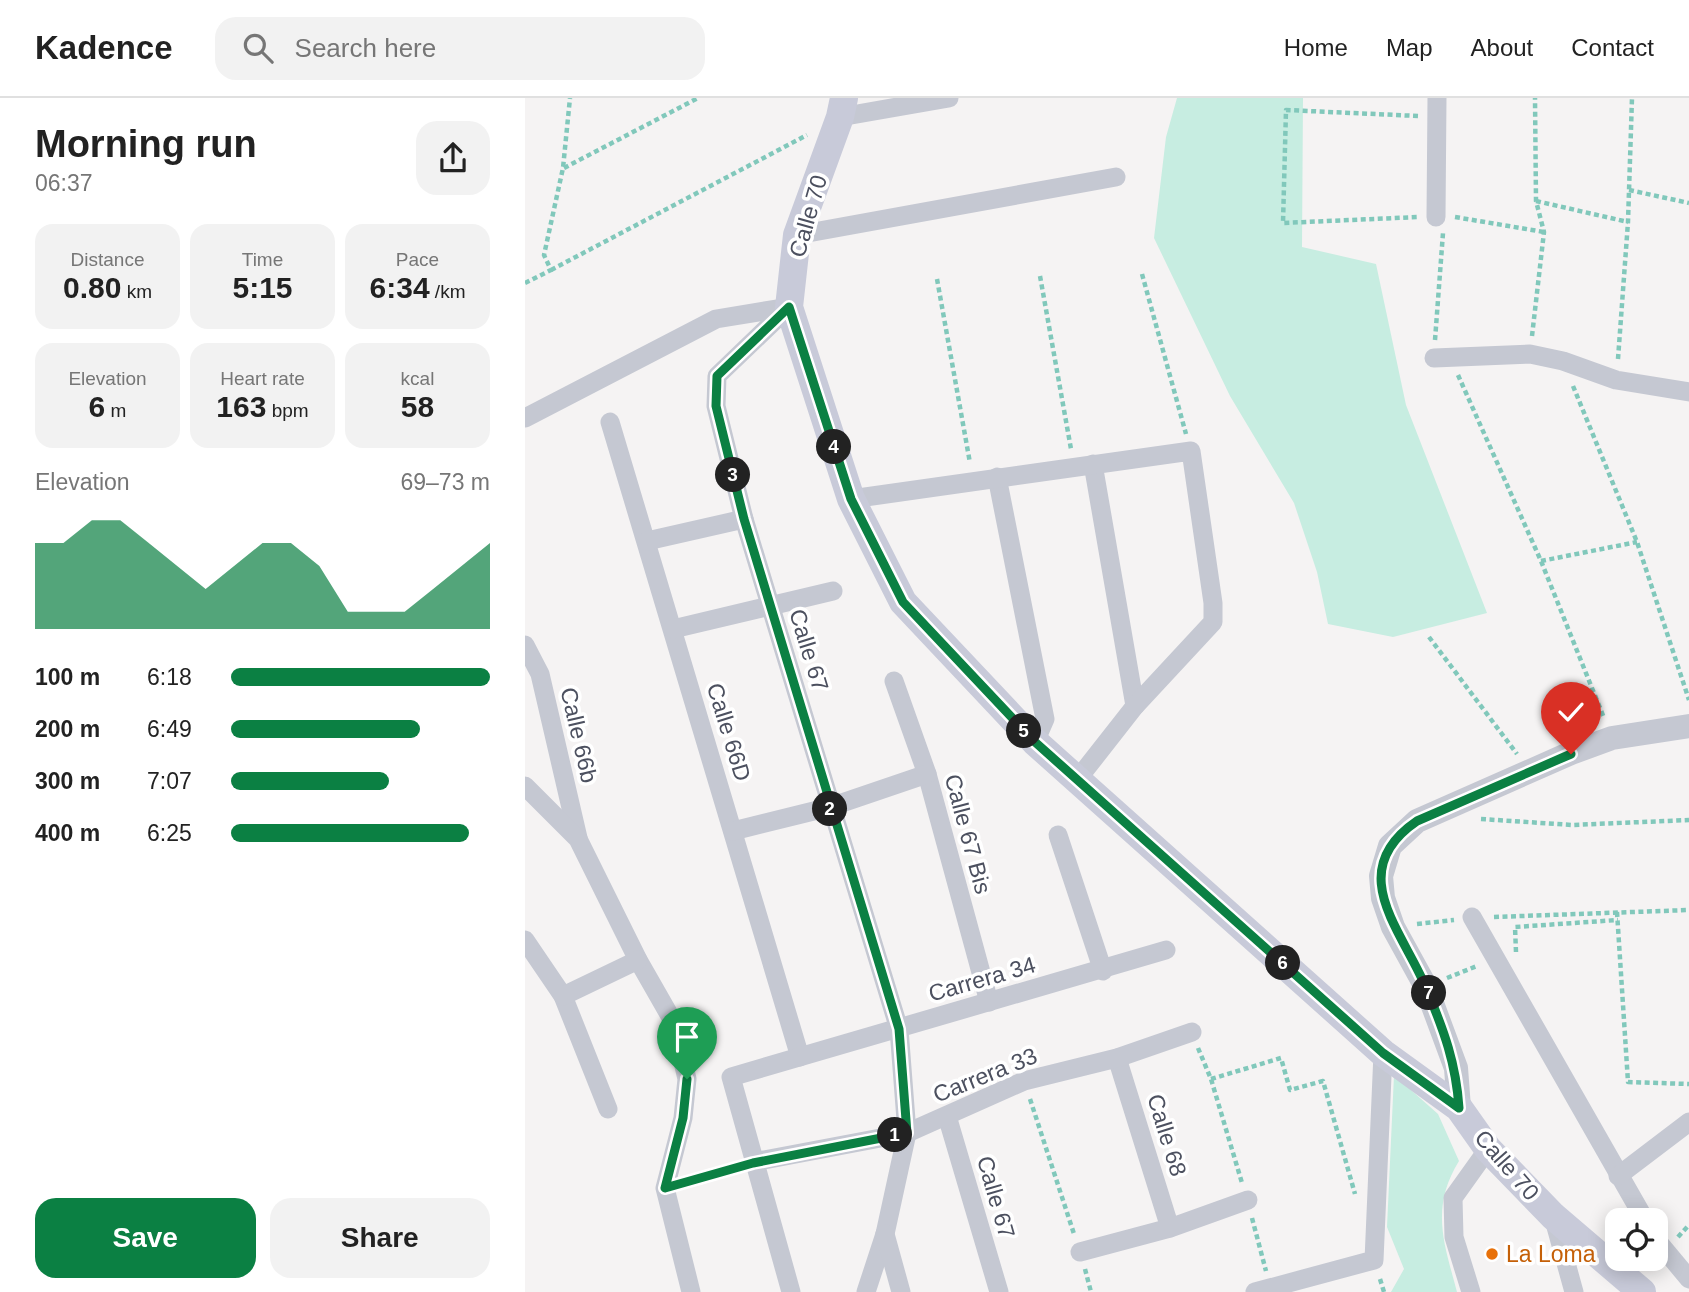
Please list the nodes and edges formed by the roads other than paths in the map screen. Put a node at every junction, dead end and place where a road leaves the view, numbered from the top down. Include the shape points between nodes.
1 (949, 98) edge
2 (842, 108) edge
3 (1437, 108) edge
4 (1116, 177) dead end
5 (1440, 222) road end
6 (797, 235) junction
7 (789, 307) junction
8 (1442, 359) road end
9 (1689, 392) edge
10 (525, 418) edge
11 (610, 422) dead end
12 (1084, 466) junction
13 (997, 477) junction
14 (851, 499) junction
15 (744, 519) junction
16 (647, 541) junction
17 (833, 591) dead end
18 (770, 606) junction
19 (673, 629) junction
20 (525, 645) edge
21 (894, 681) dead end
22 (1135, 706) junction
23 (1689, 726) edge
24 (1035, 742) junction
25 (927, 775) junction
26 (1077, 780) junction
27 (525, 786) edge
28 (830, 807) junction
29 (733, 831) junction
30 (1058, 835) dead end
31 (578, 839) junction
32 (1472, 918) road end
33 (525, 940) edge
34 (1166, 950) dead end
35 (638, 960) junction
36 (1103, 971) junction
37 (563, 996) junction
38 (989, 1002) junction
39 (899, 1029) junction
40 (1192, 1032) road end
41 (1383, 1053) junction
42 (800, 1057) junction
43 (1117, 1058) junction
44 (1459, 1108) junction
45 (608, 1109) dead end
46 (947, 1116) junction
47 (1689, 1122) edge
48 (907, 1133) junction
49 (1488, 1149) junction
50 (753, 1163) junction
51 (1618, 1176) junction
52 (1248, 1200) road end
53 (1638, 1208) edge
54 (1553, 1216) junction
55 (1170, 1228) junction
56 (885, 1234) junction
57 (1080, 1252) road end
58 (1668, 1254) edge
59 (1689, 1279) edge
60 (1262, 1290) edge
61 (691, 1292) edge
62 (791, 1292) edge
63 (866, 1292) edge
64 (901, 1292) edge
65 (999, 1292) edge
66 (1471, 1292) edge
67 (1574, 1292) edge
68 (1642, 1292) edge

1 - 2 street
2 - 6 main road, Calle 70
3 - 5 street
4 - 6 street
6 - 7 main road, Calle 70
7 - 10 street via 716,319
7 - 14 main road, Calle 70
7 - 15 street, Calle 67 via 717,376 716,406
8 - 9 street via 1530,354 1616,380
11 - 16 street, Calle 66D
12 - 13 street
12 - 22 street
12 - 22 street via 1191,451 1213,622
13 - 14 street
13 - 24 street via 1045,719
14 - 24 main road, Calle 70 via 903,602
15 - 16 street
15 - 18 street, Calle 67
16 - 19 street, Calle 66D
17 - 18 street
18 - 19 street
18 - 28 street, Calle 67
19 - 29 street, Calle 66D
20 - 31 street, Calle 66b via 540,674
21 - 25 street, Calle 67 Bis
22 - 26 street
23 - 44 street via 1612,738 1428,816 1398,836 1385,856 1383,898 1393,927 1426,987 1456,1068
24 - 26 main road, Calle 70
25 - 28 street
25 - 38 street, Calle 67 Bis
26 - 41 main road, Calle 70
27 - 31 street
28 - 29 street
28 - 39 street, Calle 67
29 - 42 street, Calle 66D
30 - 36 street
31 - 35 street
32 - 51 street
33 - 37 street
34 - 36 street, Carrera 34
35 - 37 street
35 - 61 street via 674,1023 687,1079 683,1118 665,1188
36 - 38 street, Carrera 34
37 - 45 street
38 - 39 street, Carrera 34
39 - 42 street, Carrera 34
39 - 48 street, Calle 67
40 - 43 street, Carrera 33
41 - 44 main road, Calle 70
41 - 60 street via 1374,1260
42 - 50 street, Carrera 34 via 731,1077
43 - 46 street, Carrera 33 via 1024,1081
43 - 55 street, Calle 68
44 - 49 main road, Calle 70
46 - 48 street, Carrera 33
46 - 65 street, Calle 67
47 - 51 street
48 - 50 street, Carrera 33
48 - 56 street, Calle 67
49 - 54 main road, Calle 70
49 - 66 street via 1453,1198 1454,1237
50 - 62 street
51 - 53 street
52 - 55 street
54 - 67 street
54 - 68 main road, Calle 70
55 - 57 street
56 - 63 street, Calle 67
56 - 64 street
58 - 59 street

